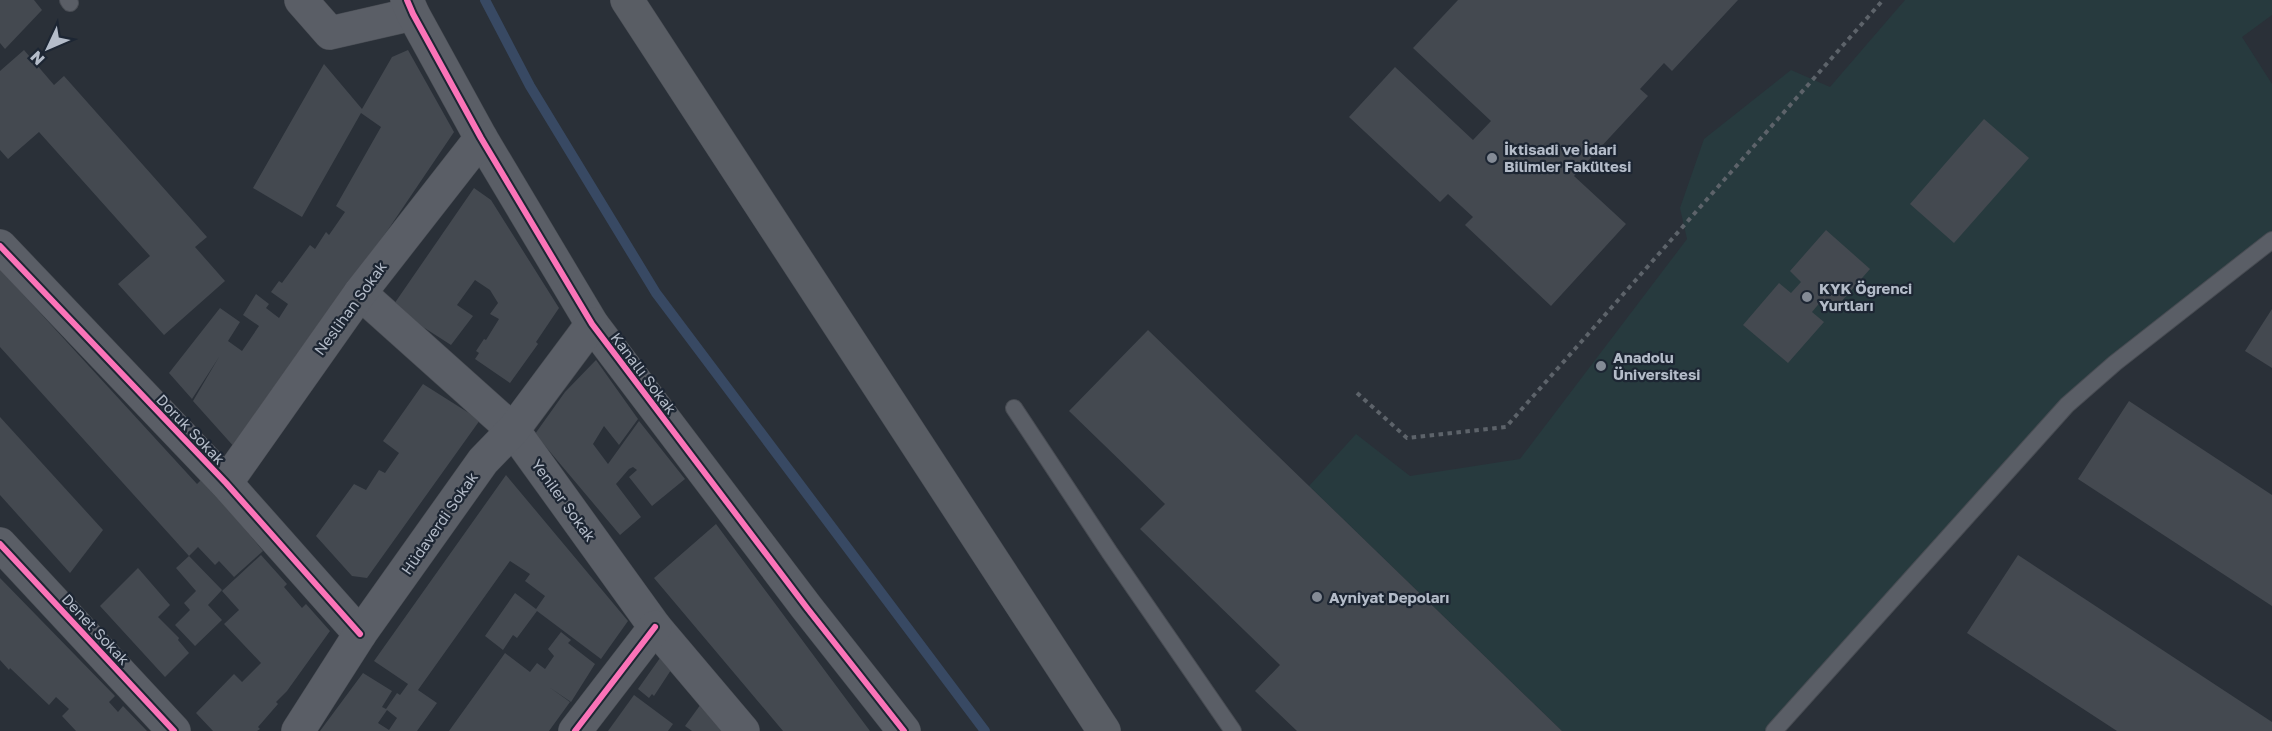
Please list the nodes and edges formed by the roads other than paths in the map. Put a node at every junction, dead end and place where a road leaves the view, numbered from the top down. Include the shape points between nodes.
1 (301, 0) edge
2 (627, 0) edge
3 (410, 7) edge
4 (481, 138) junction
5 (2272, 240) edge
6 (0, 246) edge
7 (360, 293) junction
8 (592, 324) junction
9 (1014, 408) dead end
10 (513, 430) junction
11 (226, 483) junction
12 (0, 544) edge
13 (655, 627) junction
14 (360, 634) junction
15 (174, 731) edge
16 (298, 731) edge
17 (574, 731) edge
18 (743, 731) edge
19 (904, 731) edge
20 (1104, 731) edge
21 (1233, 731) edge
22 (1774, 731) edge

1 - 3 street via 330,33
2 - 20 main road
3 - 4 street, Kanallı Sokak
4 - 7 street, Neslihan Sokak
4 - 8 street, Kanallı Sokak
5 - 22 lane via 2067,405
6 - 11 street, Doruk Sokak
7 - 10 street, Yeniler Sokak
7 - 11 street, Neslihan Sokak
8 - 10 street, Hüdaverdi Sokak
8 - 19 street, Kanallı Sokak
9 - 21 lane
10 - 13 street, Yeniler Sokak
10 - 14 street, Hüdaverdi Sokak via 483,461
11 - 14 street, Doruk Sokak
12 - 15 street, Denet Sokak
13 - 17 street
13 - 18 street, Yeniler Sokak
14 - 16 street, Hüdaverdi Sokak

